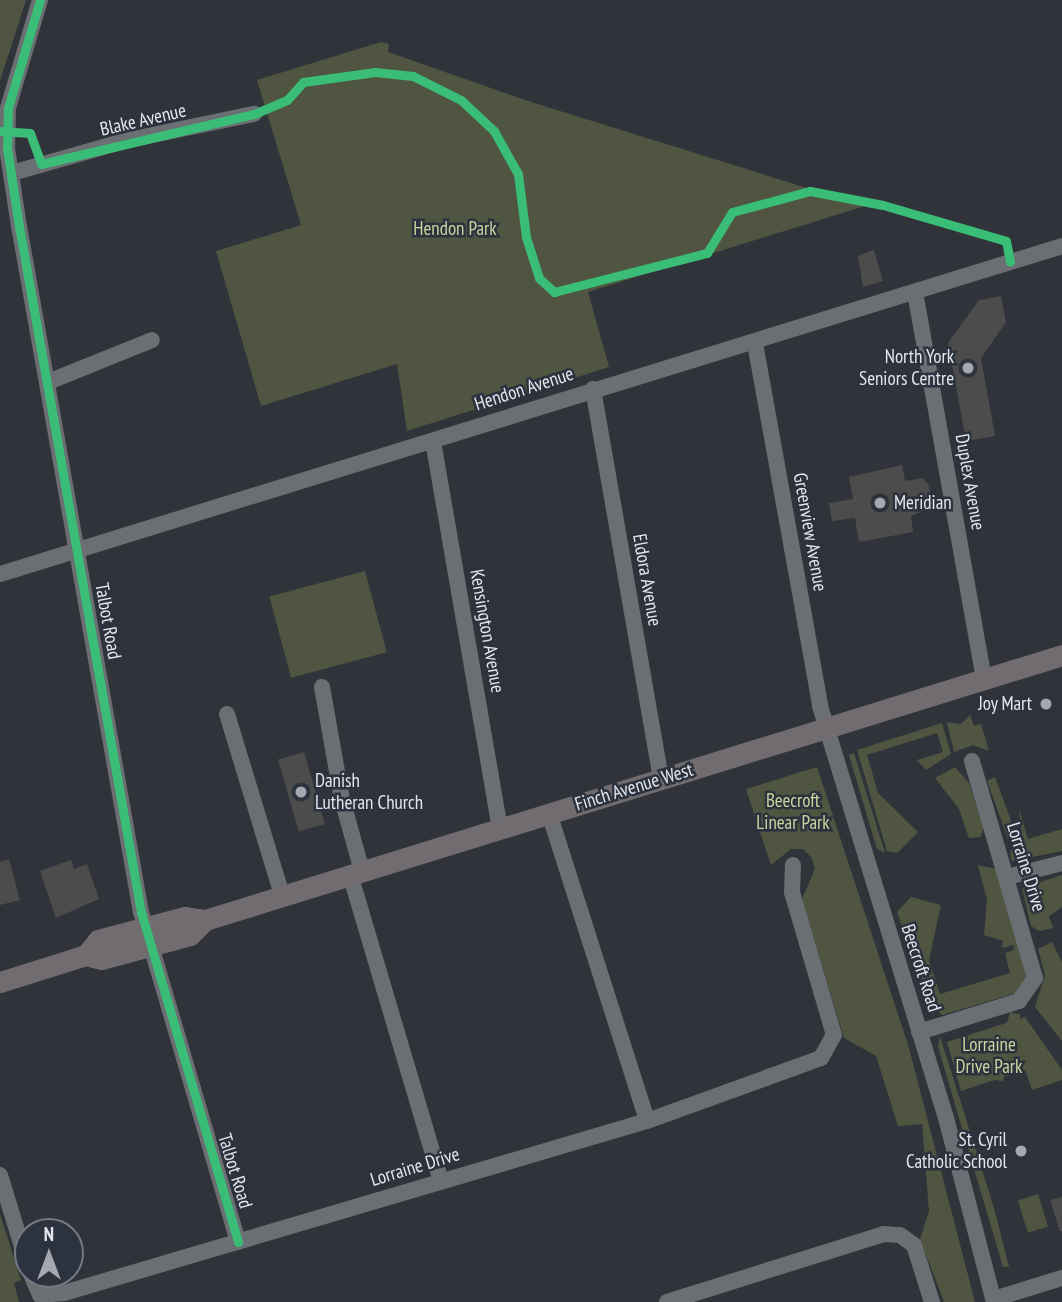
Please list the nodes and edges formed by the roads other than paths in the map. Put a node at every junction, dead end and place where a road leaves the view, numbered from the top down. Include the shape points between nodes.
1 (40, 0) edge
2 (254, 114) dead end
3 (12, 173) junction
4 (1062, 246) edge
5 (915, 292) junction
6 (152, 340) dead end
7 (755, 343) junction
8 (48, 382) junction
9 (593, 389) junction
10 (433, 441) junction
11 (79, 550) junction
12 (0, 574) edge
13 (1062, 655) edge
14 (984, 680) junction
15 (322, 687) dead end
16 (227, 714) dead end
17 (826, 729) junction
18 (972, 761) dead end
19 (661, 778) junction
20 (549, 813) junction
21 (500, 828) junction
22 (1062, 863) edge
23 (793, 866) dead end
24 (356, 873) junction
25 (1007, 877) junction
26 (282, 895) junction
27 (146, 937) junction
28 (0, 982) edge
29 (919, 1032) junction
30 (647, 1121) junction
31 (0, 1175) edge
32 (441, 1181) junction
33 (14, 1220) edge
34 (238, 1242) junction
35 (1062, 1278) edge
36 (84, 1287) edge
37 (37, 1288) edge
38 (80, 1288) edge
39 (994, 1300) edge
40 (667, 1302) edge
41 (932, 1302) edge

1 - 3 street, Talbot Road via 8,108
2 - 3 street, Blake Avenue via 128,140
3 - 8 street, Talbot Road
4 - 5 street, Hendon Avenue
5 - 7 street, Hendon Avenue
5 - 14 street, Duplex Avenue
6 - 8 street
7 - 9 street, Hendon Avenue
7 - 17 street, Greenview Avenue
8 - 11 street, Talbot Road
9 - 10 street, Hendon Avenue
9 - 19 street, Eldora Avenue
10 - 11 street, Hendon Avenue
10 - 21 street, Kensington Avenue
11 - 12 street, Hendon Avenue
11 - 27 street, Talbot Road
13 - 14 main road, Finch Avenue West
14 - 17 main road, Finch Avenue West
15 - 24 street
16 - 26 street
17 - 19 main road, Finch Avenue West
17 - 29 street, Beecroft Road
18 - 25 street, Lorraine Drive
19 - 20 main road, Finch Avenue West
20 - 21 main road, Finch Avenue West
20 - 30 street
21 - 24 main road, Finch Avenue West
22 - 25 street
23 - 30 street, Lorraine Drive via 792,892 834,1035 821,1058
24 - 26 main road, Finch Avenue West
24 - 32 street
25 - 29 street, Lorraine Drive via 1035,969 1033,987 1019,1001
26 - 27 main road, Finch Avenue West via 205,920 190,934
27 - 28 main road, Finch Avenue West via 101,959 86,956
27 - 34 street, Talbot Road
29 - 39 street, Beecroft Road
30 - 32 street, Lorraine Drive
31 - 33 street
32 - 34 street, Lorraine Drive
34 - 36 street, Lorraine Drive
35 - 39 street
37 - 38 street, Lorraine Drive via 40,1295 52,1296
40 - 41 street via 884,1234 900,1235 914,1245

